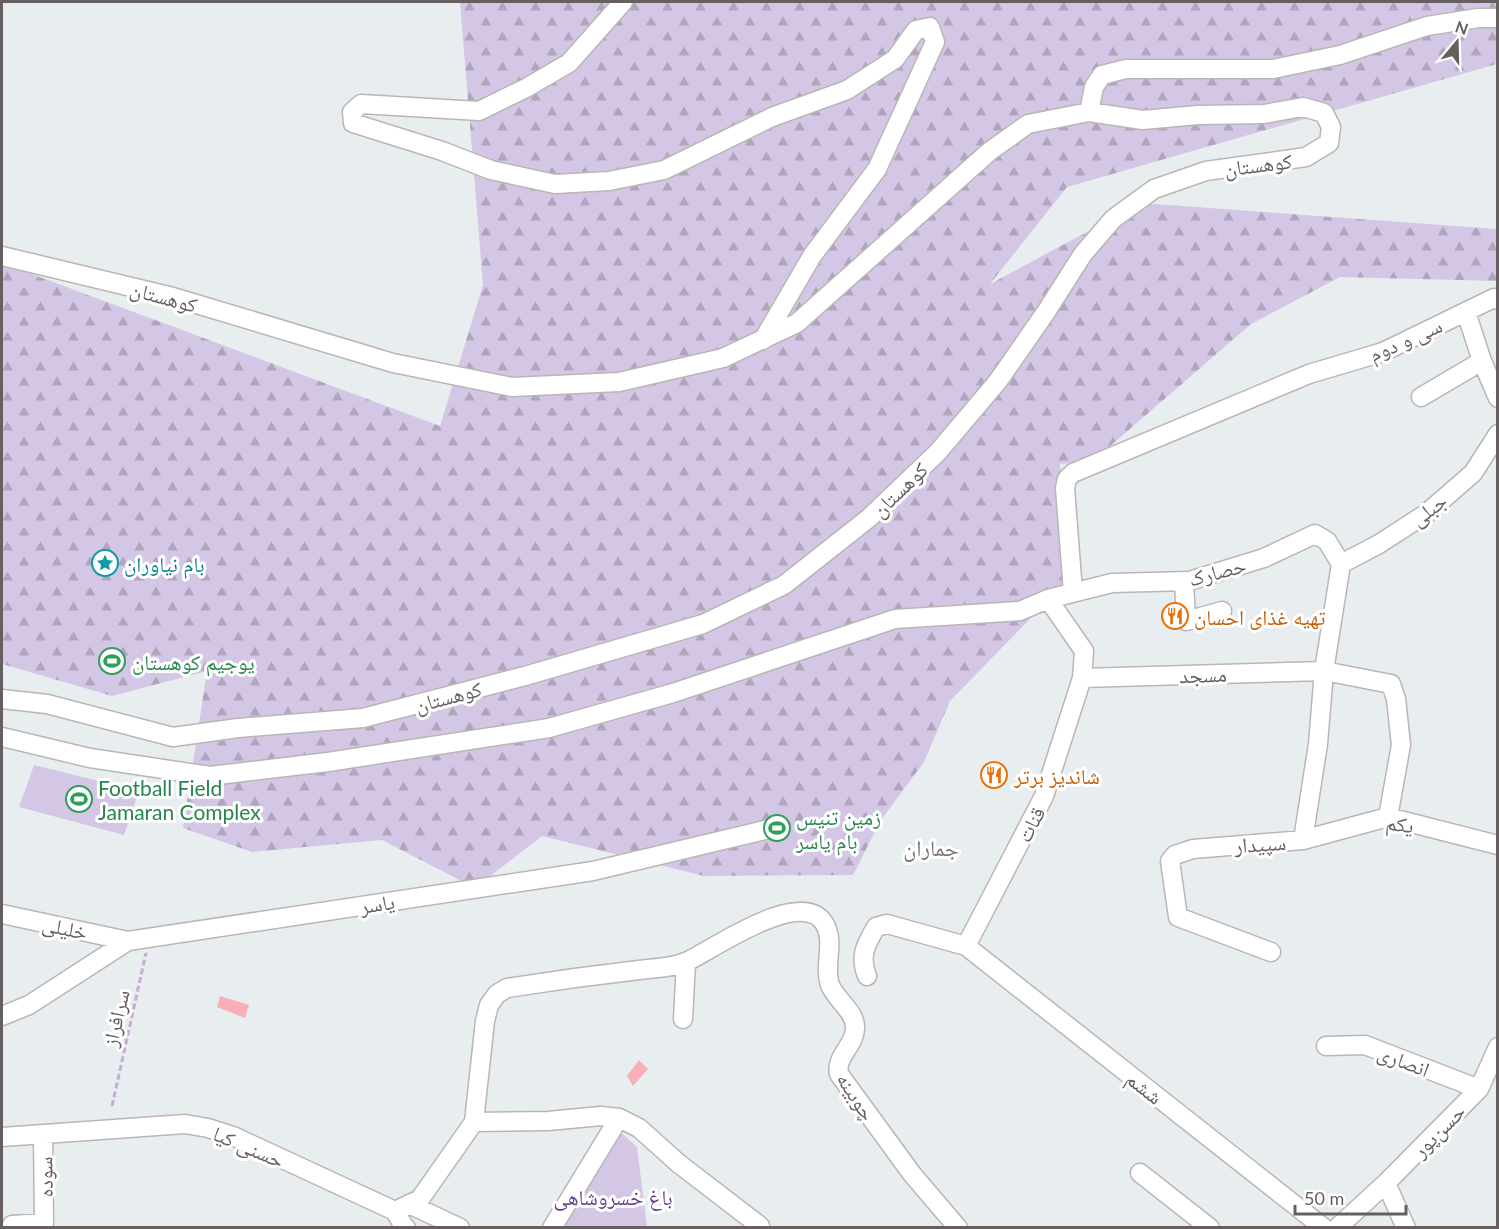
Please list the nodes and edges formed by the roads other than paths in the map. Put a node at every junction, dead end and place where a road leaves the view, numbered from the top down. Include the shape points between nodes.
1 (623, 2) edge
2 (1497, 18) edge
3 (1089, 112) junction
4 (2, 256) edge
5 (1497, 300) edge
6 (1466, 312) junction
7 (762, 340) junction
8 (1482, 361) junction
9 (1421, 397) dead end
10 (1497, 398) edge
11 (1497, 434) edge
12 (1341, 564) junction
13 (1184, 581) junction
14 (1073, 592) junction
15 (1048, 599) junction
16 (1222, 611) dead end
17 (1324, 670) junction
18 (1082, 678) junction
19 (2, 699) edge
20 (2, 737) edge
21 (1388, 817) junction
22 (769, 829) dead end
23 (1303, 840) junction
24 (1497, 845) edge
25 (2, 914) edge
26 (128, 941) junction
27 (966, 946) junction
28 (1271, 952) dead end
29 (686, 963) junction
30 (867, 976) dead end
31 (2, 1016) edge
32 (683, 1019) dead end
33 (1326, 1046) dead end
34 (1497, 1047) edge
35 (1479, 1089) junction
36 (619, 1118) junction
37 (474, 1122) junction
38 (43, 1135) junction
39 (2, 1137) edge
40 (1140, 1173) dead end
41 (1386, 1183) junction
42 (402, 1208) junction
43 (12, 1225) dead end
44 (760, 1226) edge
45 (406, 1227) edge
46 (460, 1227) edge
47 (552, 1227) edge
48 (958, 1227) edge
49 (1210, 1227) edge
50 (1324, 1227) edge
51 (1337, 1227) edge
52 (1406, 1227) edge

1 - 7 street via 569,63 479,111 361,104 352,112 353,123 491,170 555,184 609,181 664,170 772,117 847,90 895,59 916,30 930,27 935,42 877,169 812,256
2 - 3 street via 1427,26 1340,55 1273,69 1126,69 1102,75 1094,87
3 - 7 street, کوهستان via 1028,124 990,151 797,323
3 - 19 street, کوهستان via 1143,120 1264,114 1303,107 1324,113 1331,127 1329,143 1306,158 1206,171 1154,189 1113,219 1083,254 998,381 938,452 869,518 784,585 703,624 363,718 173,737 47,704
4 - 7 street, کوهستان via 172,297 393,363 512,387 619,382 723,358
5 - 6 street, سی و دوم
6 - 8 street
6 - 14 street, سی و دوم via 1383,352 1309,374 1073,473 1065,489
8 - 9 street
8 - 10 street
11 - 12 street, جبلی via 1473,473 1427,513
12 - 13 street, حصارک via 1327,541 1315,534 1264,558
12 - 17 street, سپیدار
13 - 14 street, حصارک via 1112,583
13 - 16 street via 1186,621
14 - 15 street, حصارک
15 - 18 street, قنات via 1084,651
15 - 20 street, کوهستان via 1020,611 895,619 673,693 549,729 328,762 210,776 90,758
17 - 18 street, مسجد
17 - 21 street, مسجد via 1391,684 1401,745
17 - 23 street, سپیدار via 1318,744
18 - 27 street, قنات via 1044,796
21 - 23 street, یکم
21 - 24 street, یکم
22 - 26 street, یاسر via 593,871
23 - 28 street, سپیدار via 1193,849 1175,855 1170,861 1178,917
25 - 26 street, خلیلی
26 - 31 street, یاسر via 29,1005
27 - 30 street via 887,924 876,927 865,946 862,964
27 - 50 street, ششم
29 - 32 street
29 - 37 street, چوبینه via 515,986 497,994 485,1021
29 - 48 street, چوبینه via 754,924 796,912 810,913 822,920 828,932 830,986 855,1026 854,1036 839,1060 839,1074 912,1174
33 - 35 street, انصاری via 1365,1045
34 - 35 street, حسن‌پور
35 - 41 street, حسن‌پور
36 - 37 street
36 - 44 street via 639,1128
36 - 47 street
37 - 42 street, چوبینه via 420,1198
38 - 39 street, حسنی کیا
38 - 42 street, حسنی کیا via 185,1124 208,1128
38 - 43 street, سوده via 44,1223
40 - 49 street
41 - 51 street, حسن‌پور
41 - 52 street
42 - 45 street
42 - 46 street

